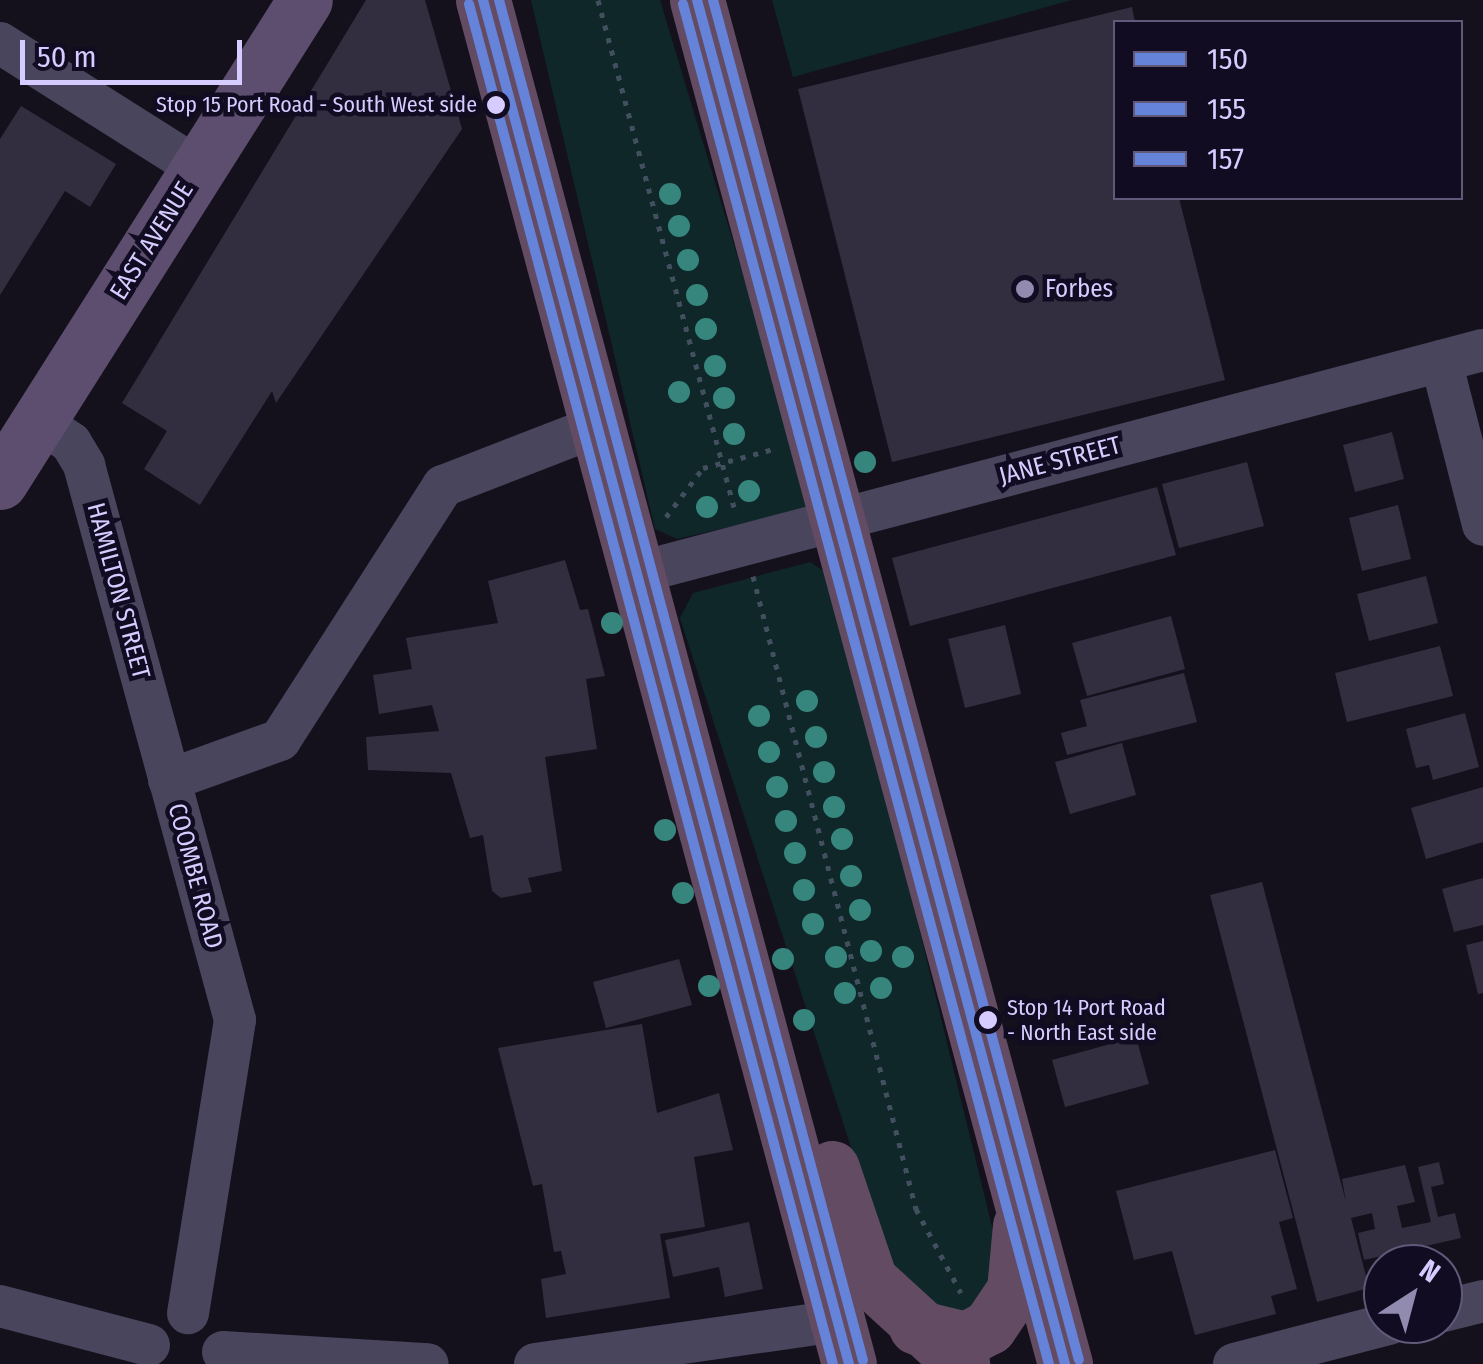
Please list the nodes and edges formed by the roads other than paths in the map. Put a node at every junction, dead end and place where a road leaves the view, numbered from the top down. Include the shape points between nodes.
1 (304, 0) edge
2 (483, 0) edge
3 (698, 0) edge
4 (0, 43) edge
5 (198, 168) junction
6 (1483, 350) edge
7 (1441, 361) junction
8 (38, 420) junction
9 (598, 426) junction
10 (0, 482) edge
11 (840, 518) junction
12 (1483, 525) edge
13 (638, 573) junction
14 (169, 780) junction
15 (790, 1128) junction
16 (1024, 1207) junction
17 (0, 1306) edge
18 (188, 1312) junction
19 (916, 1327) junction
20 (1363, 1331) edge
21 (843, 1342) edge
22 (150, 1354) edge
23 (222, 1358) edge
24 (428, 1364) edge
25 (535, 1364) edge
26 (962, 1364) edge
27 (1066, 1364) edge
28 (1234, 1364) edge

1 - 5 main road, EAST AVENUE
2 - 9 highway
3 - 11 highway
4 - 5 street
5 - 8 main road, EAST AVENUE
6 - 7 street, JANE STREET
7 - 11 street, JANE STREET
7 - 12 street
8 - 10 main road, EAST AVENUE
8 - 14 street, HAMILTON STREET via 71,443 84,466
9 - 13 highway
9 - 14 street, COOMBE ROAD via 442,486 280,740
11 - 13 street, JANE STREET
11 - 16 highway
13 - 15 highway
14 - 18 street, COOMBE ROAD via 235,1020
15 - 19 highway via 823,1143 870,1280
15 - 21 highway
16 - 19 highway via 1014,1290 989,1327 966,1339
16 - 27 highway
17 - 22 street
18 - 22 street via 166,1318
18 - 23 street via 216,1328
19 - 26 highway
20 - 28 street
21 - 25 street
23 - 24 street

